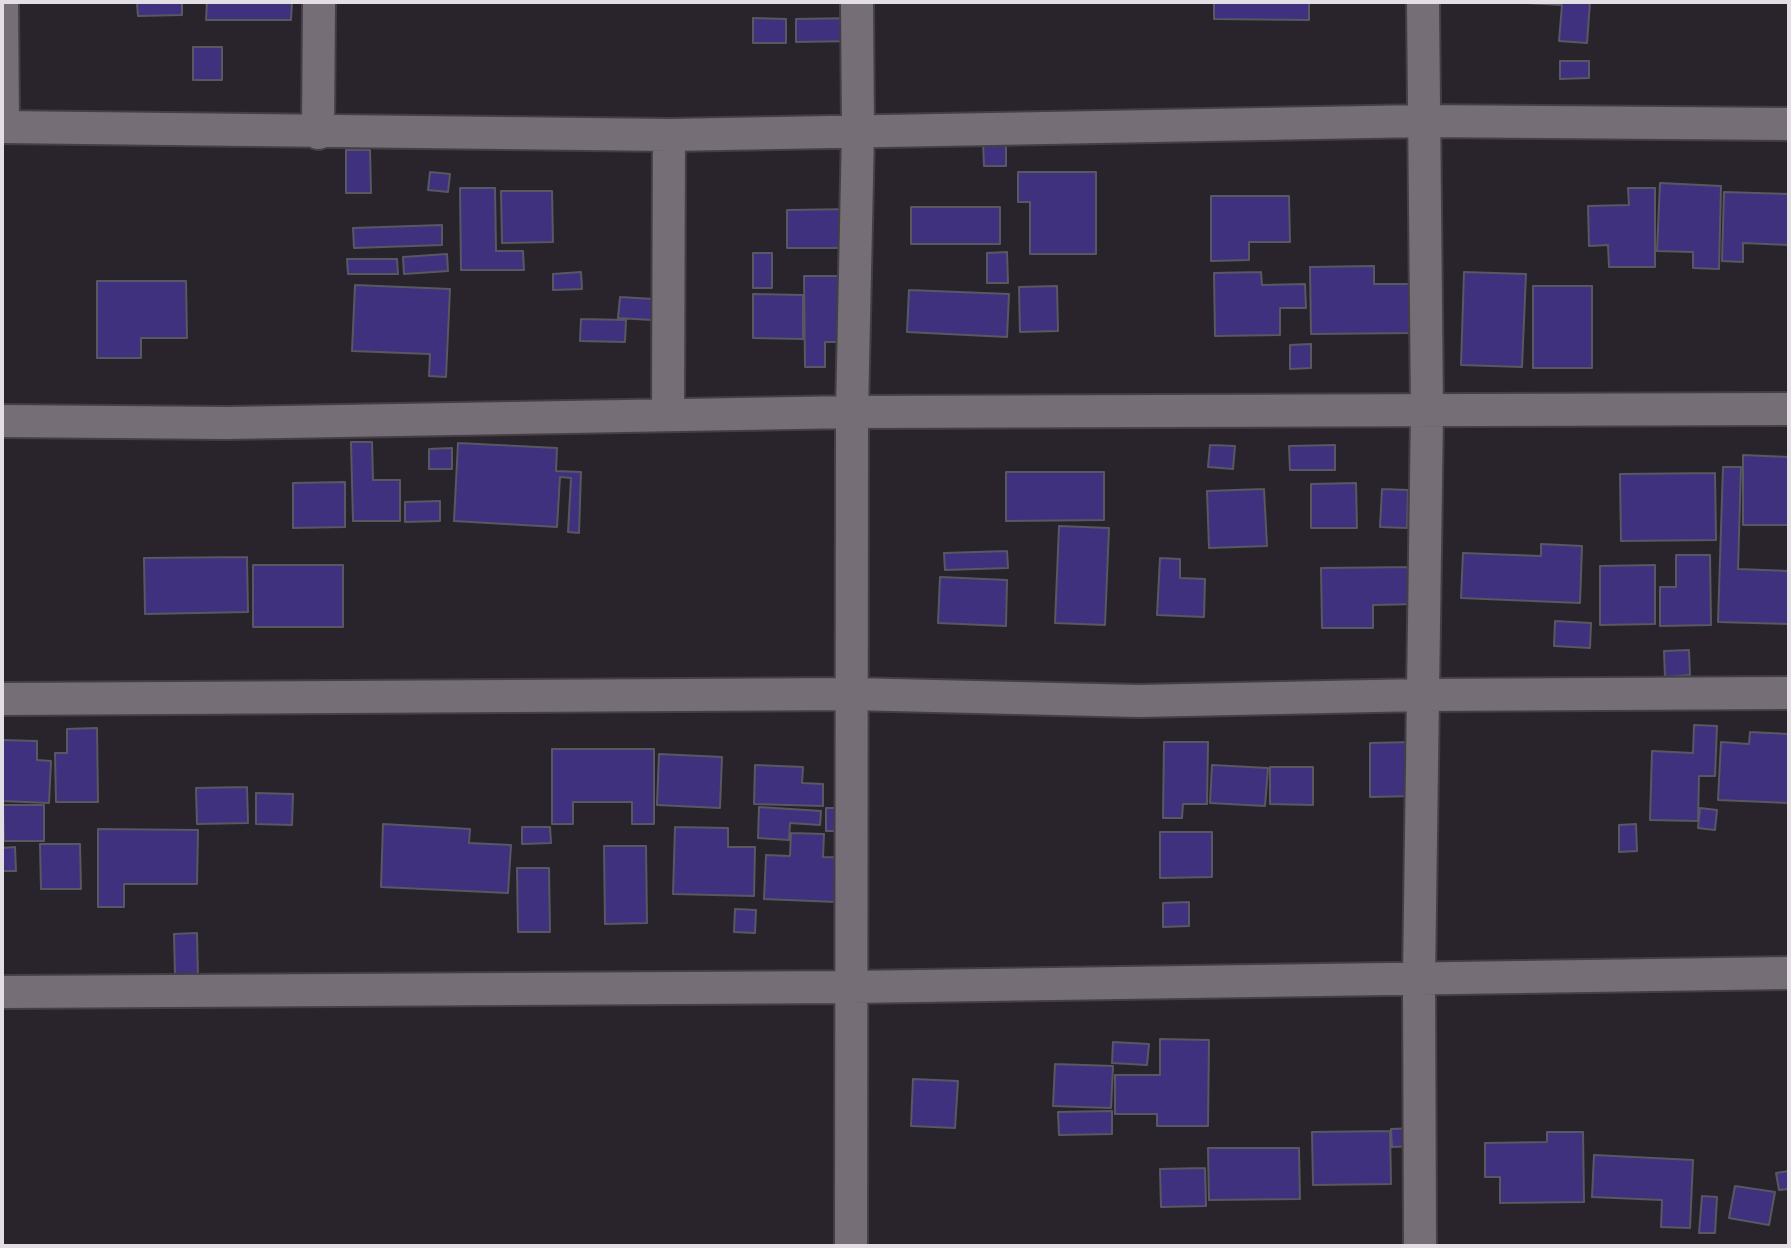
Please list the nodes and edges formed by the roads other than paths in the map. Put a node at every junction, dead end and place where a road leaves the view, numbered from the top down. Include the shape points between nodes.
1 (2, 2) edge
2 (319, 2) edge
3 (857, 2) edge
4 (1423, 2) edge
5 (1423, 121) junction
6 (1789, 124) edge
7 (3, 127) edge
8 (858, 132) junction
9 (318, 133) junction
10 (669, 135) junction
11 (1789, 409) edge
12 (1427, 411) junction
13 (852, 412) junction
14 (668, 414) junction
15 (2, 421) edge
16 (1789, 693) edge
17 (852, 694) junction
18 (1421, 695) junction
19 (2, 699) edge
20 (1789, 973) edge
21 (1419, 978) junction
22 (852, 987) junction
23 (2, 992) edge
24 (851, 1246) edge
25 (1420, 1246) edge

1 - 7 street
2 - 9 street
3 - 8 street
4 - 5 street
5 - 6 street
5 - 8 street
5 - 12 street
7 - 9 street
8 - 10 street
8 - 13 street
9 - 10 street
10 - 14 street
11 - 12 street
12 - 13 street
12 - 18 street
13 - 14 street
13 - 17 street
14 - 15 street via 227,423
16 - 18 street
17 - 18 street via 1139,701
17 - 19 street
17 - 22 street
18 - 21 street
20 - 21 street
21 - 22 street
21 - 25 street
22 - 23 street
22 - 24 street

